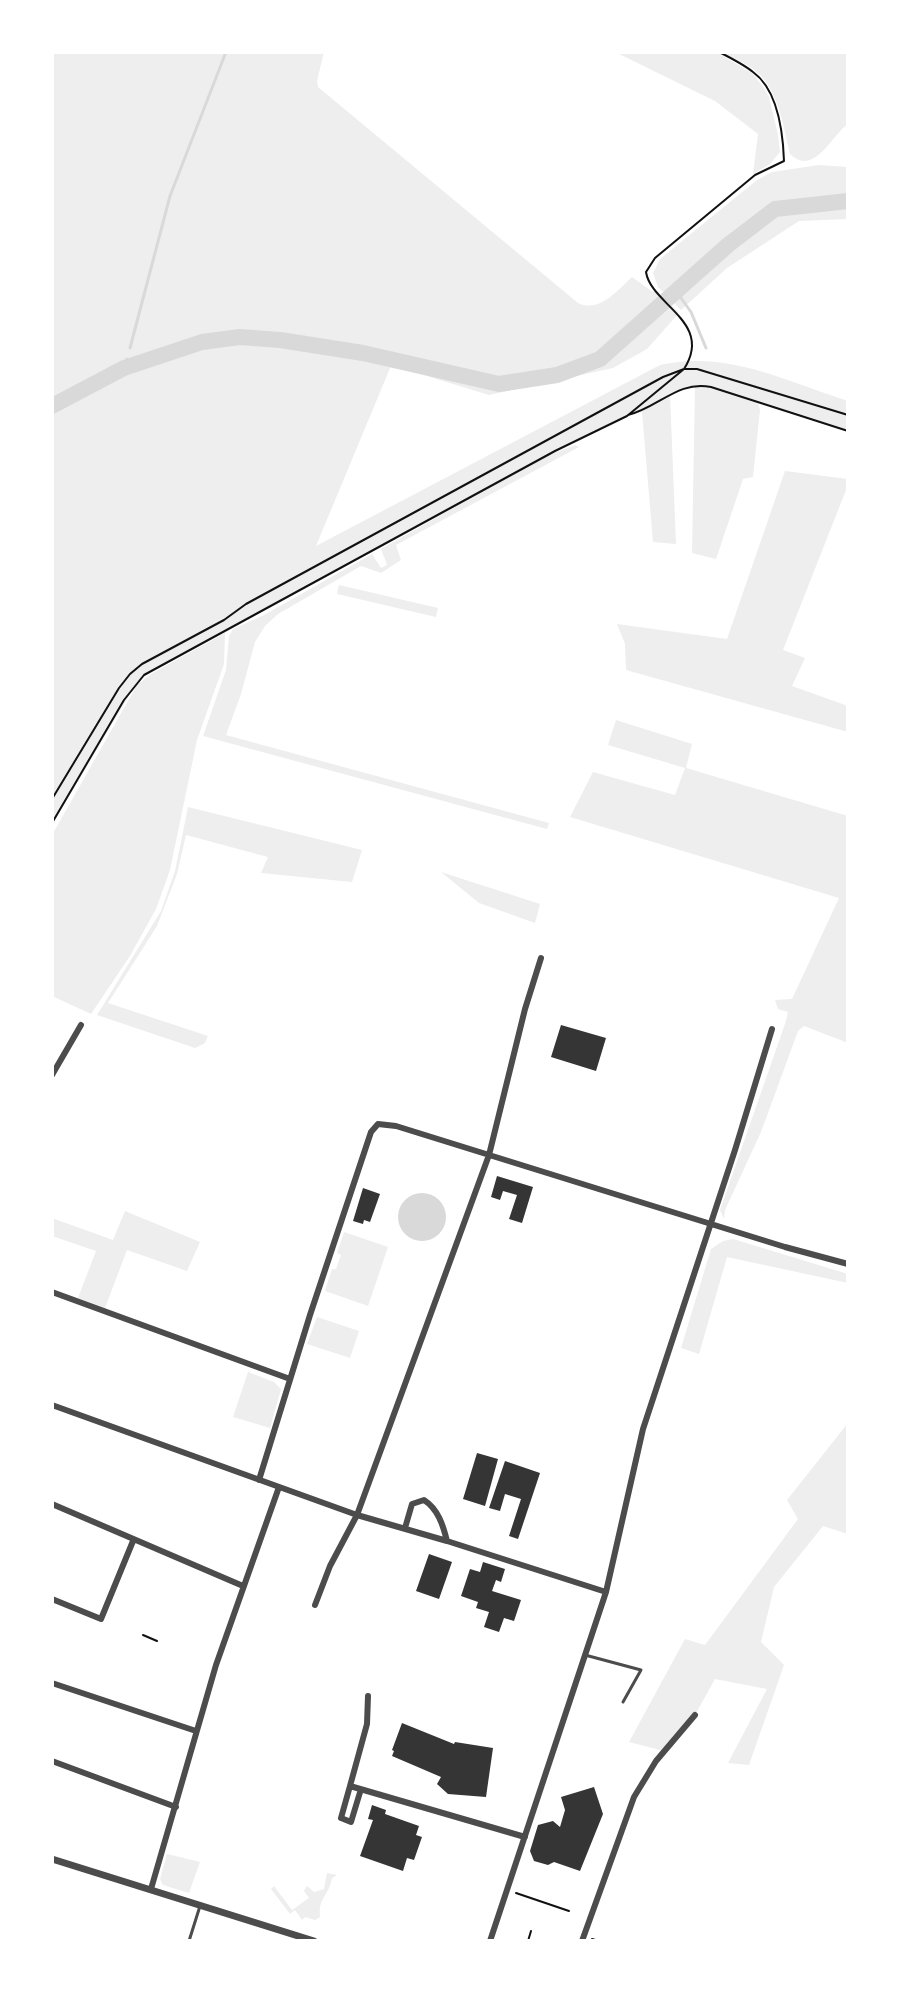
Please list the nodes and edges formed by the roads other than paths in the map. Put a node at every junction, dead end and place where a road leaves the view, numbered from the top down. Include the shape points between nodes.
1 (541, 958) dead end
2 (81, 1025) dead end
3 (772, 1029) dead end
4 (52, 1075) edge
5 (489, 1155) junction
6 (709, 1223) junction
7 (848, 1264) edge
8 (52, 1292) edge
9 (290, 1379) junction
10 (52, 1405) edge
11 (259, 1480) junction
12 (279, 1487) junction
13 (52, 1504) edge
14 (357, 1515) junction
15 (405, 1528) junction
16 (133, 1541) junction
17 (447, 1541) junction
18 (243, 1586) junction
19 (606, 1592) junction
20 (52, 1599) edge
21 (315, 1605) dead end
22 (585, 1655) junction
23 (52, 1683) edge
24 (368, 1696) dead end
25 (623, 1702) dead end
26 (695, 1715) dead end
27 (196, 1731) junction
28 (52, 1761) edge
29 (350, 1786) junction
30 (361, 1789) junction
31 (176, 1807) junction
32 (525, 1837) junction
33 (52, 1859) edge
34 (151, 1889) junction
35 (200, 1906) junction
36 (296, 1938) edge
37 (189, 1941) edge
38 (314, 1941) edge
39 (490, 1941) edge
40 (582, 1941) edge

1 - 5 street
2 - 4 street
3 - 6 street
5 - 6 street
5 - 9 street via 386,1123 376,1126
5 - 14 street
6 - 7 street
6 - 19 street via 643,1429
8 - 9 street
9 - 11 street
10 - 11 street
11 - 12 street
12 - 14 street
12 - 18 street
13 - 16 street
14 - 15 street
14 - 21 street
15 - 17 street
15 - 17 street via 412,1504 424,1500 442,1522
16 - 18 street
16 - 20 street via 101,1619
17 - 19 street
18 - 27 street
19 - 22 street
22 - 25 lane via 641,1670
22 - 32 street
23 - 27 street
24 - 29 street via 367,1724
26 - 40 street via 634,1797
27 - 31 street
28 - 31 street
29 - 30 street
29 - 30 street via 341,1818 351,1822
30 - 32 street
31 - 34 street
32 - 39 street
33 - 34 street
34 - 35 street
35 - 36 street
35 - 37 lane
36 - 38 street

